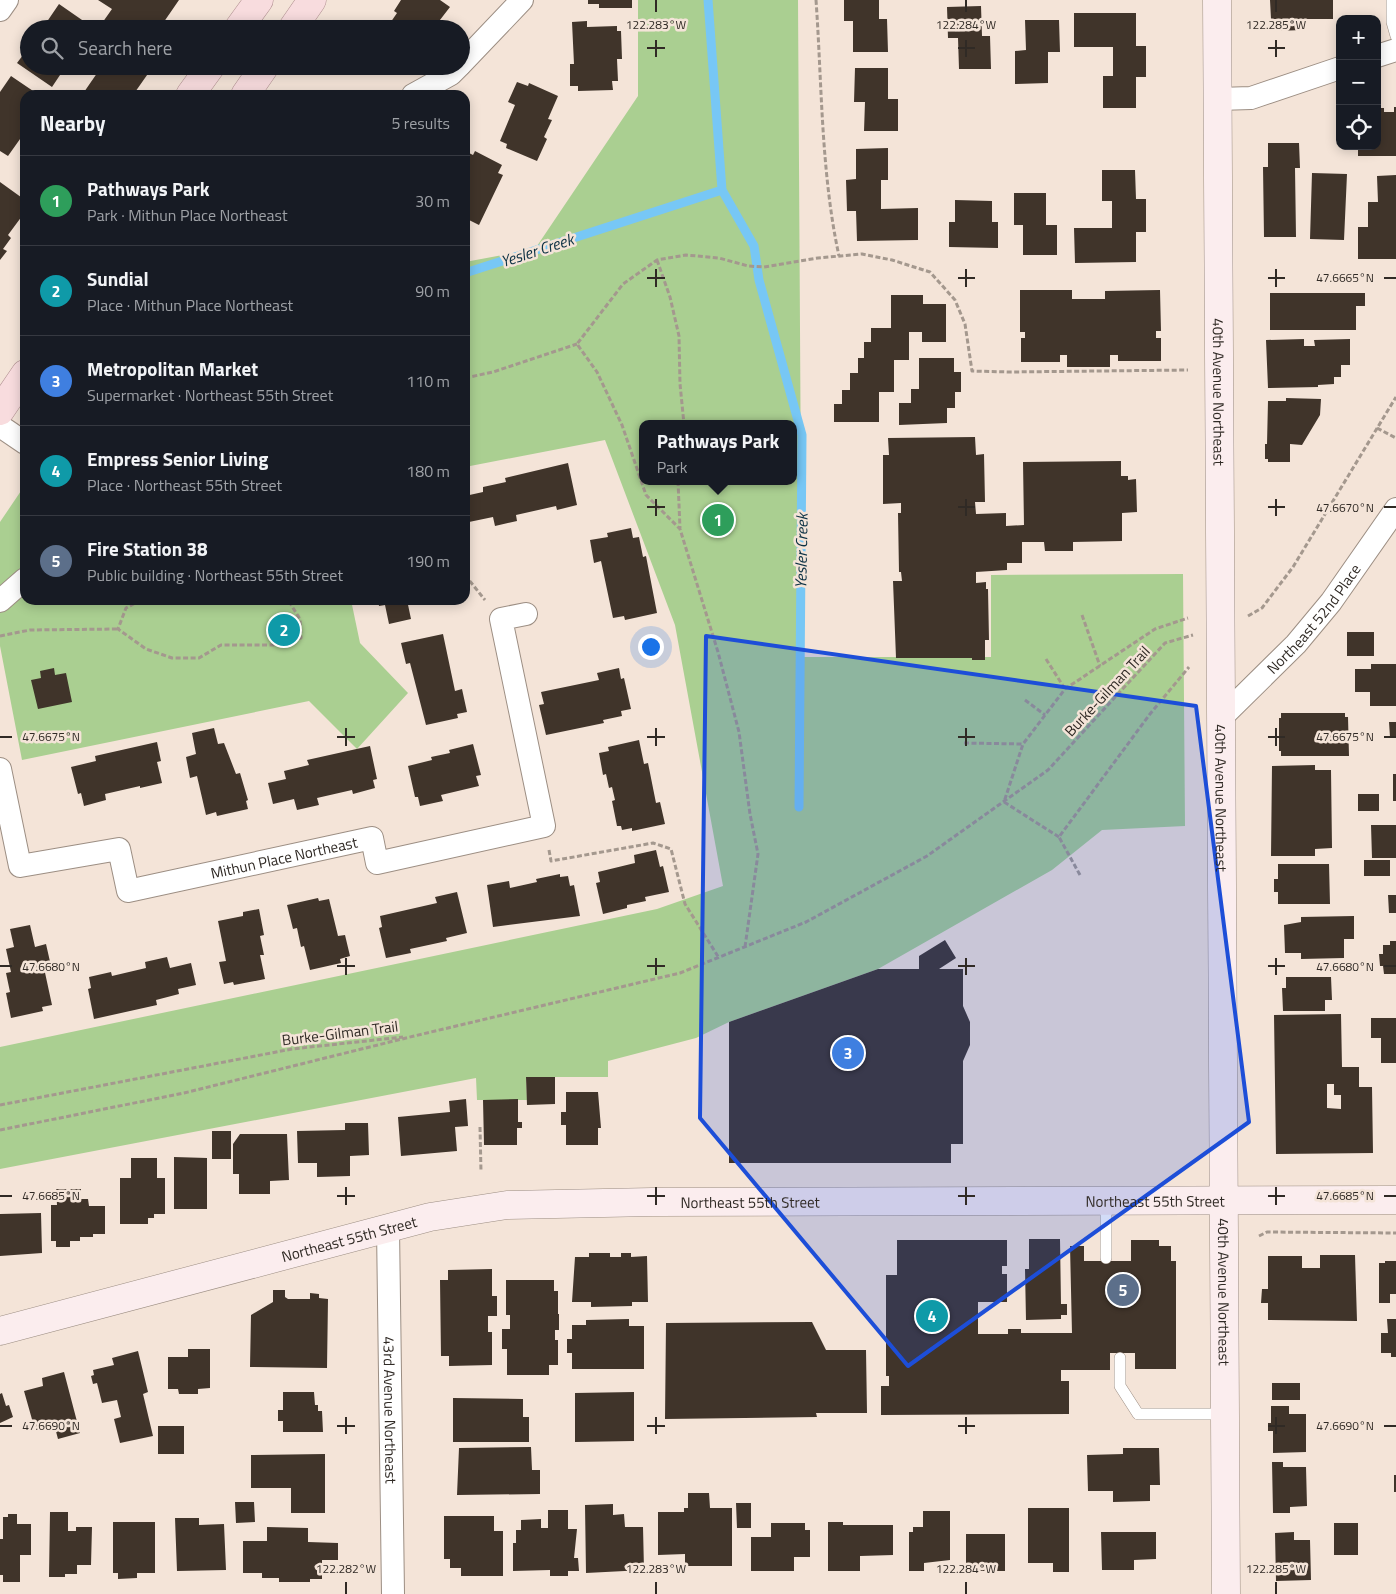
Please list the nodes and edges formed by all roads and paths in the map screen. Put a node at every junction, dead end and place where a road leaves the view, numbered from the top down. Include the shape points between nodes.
1 (7, 0) edge
2 (259, 0) edge
3 (312, 0) edge
4 (522, 0) edge
5 (816, 0) edge
6 (1217, 0) edge
7 (1392, 0) edge
8 (0, 10) edge
9 (245, 20) edge
10 (298, 20) edge
11 (1396, 36) edge
12 (1396, 50) edge
13 (470, 55) edge
14 (1381, 55) edge
15 (1336, 69) edge
16 (204, 75) edge
17 (259, 75) edge
18 (449, 75) edge
19 (194, 90) edge
20 (248, 90) edge
21 (422, 90) edge
22 (1218, 99) junction
23 (839, 256) junction
24 (656, 260) junction
25 (576, 344) junction
26 (1188, 370) dead end
27 (470, 377) edge
28 (20, 381) edge
29 (1396, 397) edge
30 (0, 410) edge
31 (684, 420) edge
32 (0, 426) edge
33 (1377, 428) junction
34 (1396, 438) edge
35 (20, 440) edge
36 (639, 475) edge
37 (643, 485) edge
38 (678, 485) edge
39 (1396, 510) edge
40 (680, 528) junction
41 (470, 581) edge
42 (20, 584) edge
43 (0, 602) edge
44 (132, 605) edge
45 (291, 605) edge
46 (526, 614) dead end
47 (1082, 615) dead end
48 (1252, 615) dead end
49 (1188, 618) dead end
50 (501, 619) junction
51 (118, 629) junction
52 (0, 636) edge
53 (1188, 637) dead end
54 (1046, 659) dead end
55 (1100, 666) junction
56 (1189, 667) dead end
57 (1065, 689) junction
58 (1025, 700) dead end
59 (1045, 715) junction
60 (1221, 718) junction
61 (964, 743) dead end
62 (1023, 744) junction
63 (0, 769) edge
64 (1004, 802) junction
65 (544, 826) junction
66 (1059, 838) junction
67 (1080, 875) dead end
68 (745, 947) junction
69 (720, 958) junction
70 (414, 1036) junction
71 (0, 1104) edge
72 (480, 1127) dead end
73 (0, 1130) edge
74 (481, 1172) dead end
75 (1223, 1199) junction
76 (1106, 1200) junction
77 (1396, 1200) edge
78 (388, 1228) junction
79 (1396, 1233) edge
80 (1259, 1236) dead end
81 (1106, 1258) dead end
82 (0, 1331) edge
83 (1120, 1358) dead end
84 (1225, 1414) junction
85 (393, 1594) edge
86 (1226, 1594) edge

1 - 8 street
2 - 9 main road
3 - 10 main road
4 - 13 street
5 - 23 path via 822,117 833,230
6 - 22 street, 40th Avenue Northeast
7 - 11 lane
12 - 14 street
15 - 22 street via 1251,98
16 - 19 main road
17 - 20 main road
18 - 21 street
22 - 60 street, 40th Avenue Northeast
23 - 24 path via 764,267 686,255
23 - 26 path via 862,254 930,272 955,300 965,324 972,371
24 - 25 path via 623,284
24 - 31 path via 670,297 679,336
25 - 27 path
25 - 36 path via 597,372 622,425
28 - 30 main road
29 - 33 path
32 - 35 street
33 - 34 path
33 - 48 path via 1293,567 1262,608
37 - 40 path via 646,495
38 - 40 path
39 - 60 street, Northeast 52nd Place via 1331,602 1296,644
40 - 68 path via 739,732 758,854
41 - 50 path
42 - 43 street
44 - 51 path via 126,608
45 - 51 path via 300,618 301,638 280,645 222,645 199,658 172,658 146,649
46 - 50 street
47 - 55 path
49 - 55 path via 1155,629
50 - 65 street
51 - 52 path via 30,630
53 - 64 path, Burke-Gilman Trail via 1165,643 1048,770
54 - 57 path
55 - 57 path
56 - 66 path via 1150,714
57 - 59 path
58 - 59 path
59 - 62 path
60 - 75 street, 40th Avenue Northeast
61 - 62 path
62 - 64 path
63 - 65 street, Mithun Place Northeast via 20,866 120,849 128,891 372,838 377,863
64 - 66 path
64 - 68 path, Burke-Gilman Trail via 927,856 806,922
65 - 69 path via 551,861 653,842 671,849 685,904
66 - 67 path
68 - 69 path, Burke-Gilman Trail
69 - 70 path, Burke-Gilman Trail via 680,973
70 - 71 path, Burke-Gilman Trail via 292,1049
70 - 73 path, Burke-Gilman Trail via 184,1093
72 - 74 path
75 - 76 street, Northeast 55th Street
75 - 77 street, Northeast 55th Street
75 - 84 street, 40th Avenue Northeast
76 - 78 street, Northeast 55th Street via 536,1203 468,1210
76 - 81 lane
78 - 82 street, Northeast 55th Street
78 - 85 street, 43rd Avenue Northeast
79 - 80 path via 1267,1232
83 - 84 lane via 1120,1386 1138,1414
84 - 86 street, 40th Avenue Northeast

